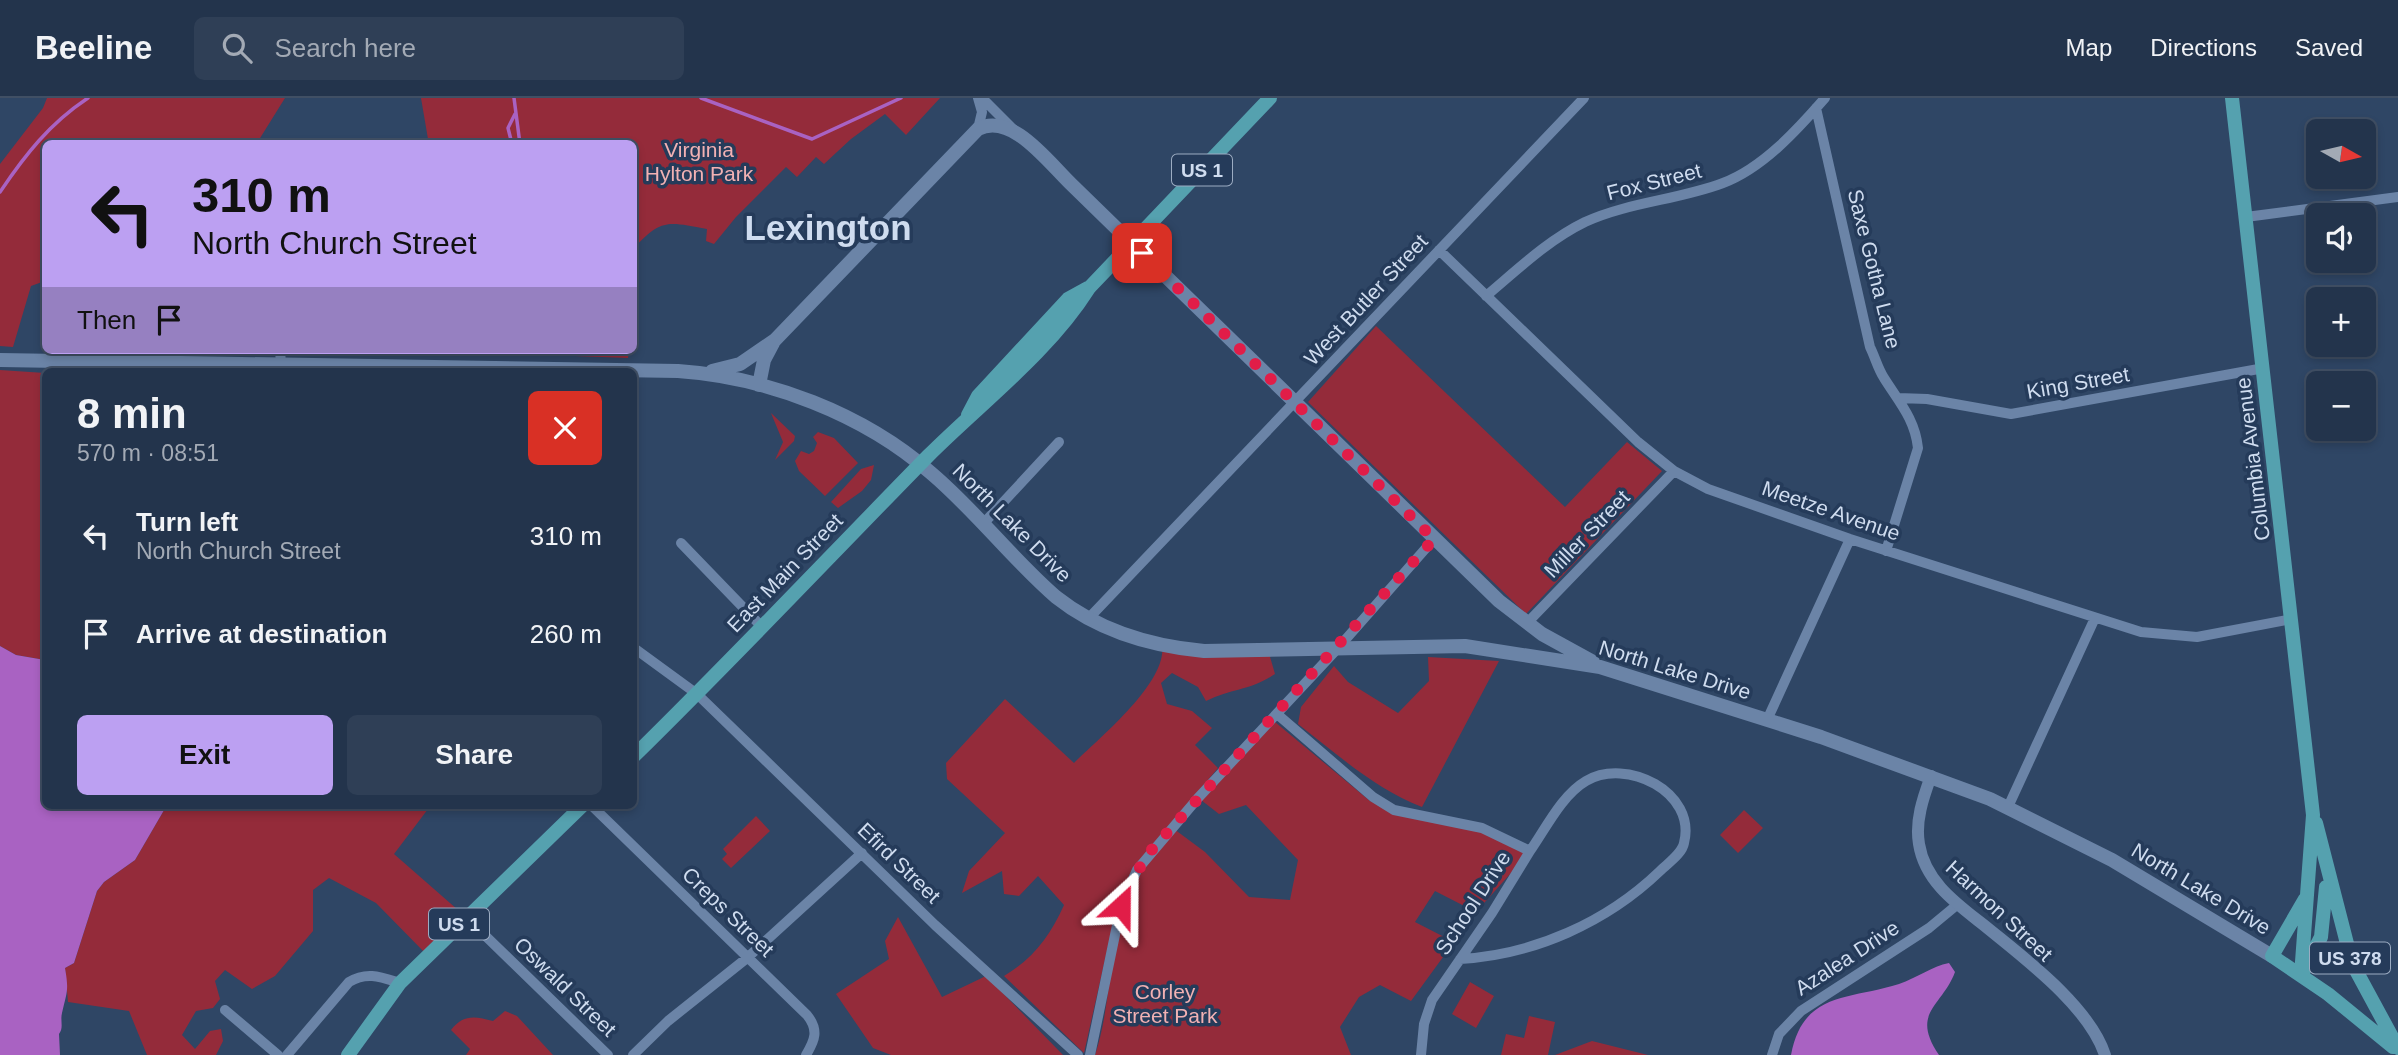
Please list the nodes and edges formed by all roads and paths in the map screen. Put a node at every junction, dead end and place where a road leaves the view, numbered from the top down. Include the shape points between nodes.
1 (980, 98) edge
2 (1270, 98) edge
3 (1584, 98) edge
4 (1825, 98) edge
5 (2232, 98) edge
6 (1816, 108) junction
7 (978, 129) junction
8 (1015, 131) junction
9 (2398, 197) edge
10 (2246, 217) junction
11 (1133, 243) junction
12 (1438, 250) junction
13 (1486, 296) junction
14 (775, 340) junction
15 (281, 357) edge
16 (0, 360) edge
17 (352, 368) edge
18 (2264, 368) junction
19 (637, 372) edge
20 (703, 373) junction
21 (760, 385) junction
22 (1898, 398) junction
23 (1294, 403) junction
24 (1059, 442) dead end
25 (920, 464) junction
26 (1674, 471) junction
27 (983, 524) junction
28 (1434, 539) junction
29 (1850, 539) junction
30 (681, 543) dead end
31 (1886, 551) junction
32 (2095, 618) junction
33 (1088, 619) junction
34 (2292, 619) junction
35 (1527, 623) junction
36 (762, 627) junction
37 (1338, 648) junction
38 (637, 650) edge
39 (1600, 667) junction
40 (697, 694) junction
41 (1277, 714) junction
42 (1767, 720) junction
43 (637, 752) edge
44 (1931, 776) junction
45 (2008, 807) junction
46 (579, 809) edge
47 (595, 809) edge
48 (2313, 815) junction
49 (1530, 850) junction
50 (862, 853) junction
51 (2325, 858) junction
52 (2308, 895) junction
53 (1958, 904) junction
54 (466, 917) junction
55 (2272, 956) junction
56 (747, 958) junction
57 (1460, 959) junction
58 (2301, 975) junction
59 (400, 983) junction
60 (225, 1010) dead end
61 (2398, 1050) edge
62 (278, 1055) edge
63 (286, 1055) edge
64 (348, 1055) edge
65 (608, 1055) edge
66 (633, 1055) edge
67 (806, 1055) edge
68 (1078, 1055) edge
69 (1090, 1055) edge
70 (1421, 1055) edge
71 (1772, 1055) edge
72 (2105, 1055) edge

1 - 7 street
1 - 8 street
2 - 11 main road, US 1
3 - 12 street, West Butler Street
4 - 6 street, Fox Street
5 - 10 main road, Columbia Avenue / US 378
6 - 13 street, Fox Street via 1765,157 1733,179 1583,223 1549,243
6 - 22 street, Saxe Gotha Lane via 1870,347
7 - 8 main road via 992,124
7 - 14 main road
8 - 11 main road
9 - 10 street
10 - 18 main road, Columbia Avenue / US 378
11 - 23 main road
11 - 25 main road, East Main Street / US 1 via 1089,288 1068,299 978,396 966,420
12 - 13 street, Meetze Avenue
12 - 23 street, West Butler Street
13 - 26 street, Meetze Avenue
14 - 20 main road via 732,368
14 - 21 main road via 764,360
15 - 16 main road
15 - 17 main road
18 - 22 street, King Street via 2011,414
18 - 34 main road, Columbia Avenue / US 378
19 - 20 main road
20 - 21 main road, North Lake Drive
21 - 25 main road, North Lake Drive via 832,411
22 - 31 street, Saxe Gotha Lane via 1912,420 1918,448
23 - 28 main road
23 - 33 street, West Butler Street
24 - 27 street
25 - 27 main road, North Lake Drive
25 - 36 main road, East Main Street
26 - 29 street, Meetze Avenue via 1708,489
26 - 35 street, Miller Street
27 - 33 main road, North Lake Drive via 1041,584
28 - 35 main road
28 - 37 street
29 - 31 street, Meetze Avenue
29 - 42 street
30 - 36 street
31 - 32 street, Meetze Avenue
32 - 34 street, Meetze Avenue via 2177,637 2216,635
32 - 45 street
33 - 37 main road, North Lake Drive via 1133,638 1181,649
34 - 48 main road, Columbia Avenue / US 378
35 - 39 main road
36 - 40 main road, East Main Street
37 - 39 main road, North Lake Drive via 1465,646
37 - 41 street
38 - 40 street, Efird Street
39 - 42 main road, North Lake Drive
40 - 43 main road, East Main Street
40 - 50 street, Efird Street
41 - 49 street, School Drive via 1394,810 1482,828
41 - 69 street via 1137,870 1121,906
42 - 44 main road, North Lake Drive
44 - 45 main road, North Lake Drive
44 - 53 street, Harmon Street via 1919,814 1919,847 1936,883
45 - 55 main road, North Lake Drive via 2123,866
46 - 54 main road, US 1
47 - 56 street, Creps Street
48 - 51 main road, Columbia Avenue / US 378
48 - 52 main road, Columbia Avenue / US 378
49 - 57 street, School Drive
49 - 57 street via 1569,794 1602,773 1621,772 1657,786 1674,799 1686,830 1682,849 1613,909 1527,947
50 - 56 street
50 - 68 street, Efird Street
51 - 58 main road, Columbia Avenue via 2324,919 2314,954
51 - 61 main road, Columbia Avenue / US 378 via 2352,963
52 - 55 main road
52 - 58 main road, Columbia Avenue / US 378
53 - 71 street, Azalea Drive via 1929,928 1801,1011 1779,1034
53 - 72 street, Harmon Street via 2074,1006
54 - 59 main road, US 1
54 - 65 street, Oswald Street
55 - 58 main road, North Lake Drive / US 378
56 - 66 street
56 - 67 street, Creps Street via 812,1021 815,1037
57 - 70 street, School Drive via 1432,1000
58 - 61 main road, North Lake Drive / US 378
59 - 63 street via 371,974 349,982
59 - 64 main road, US 1
60 - 62 street

